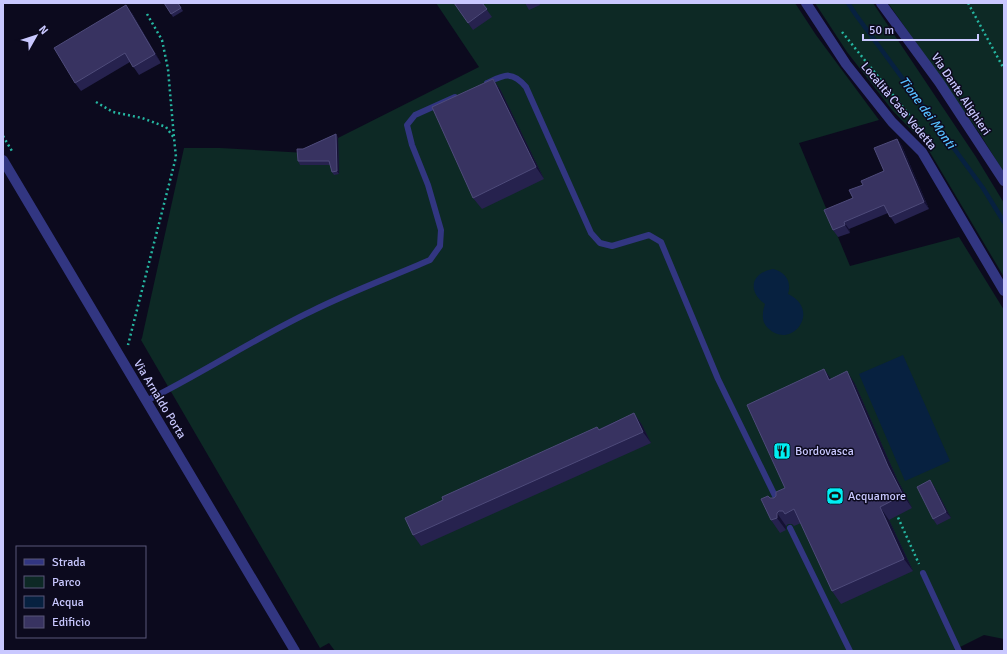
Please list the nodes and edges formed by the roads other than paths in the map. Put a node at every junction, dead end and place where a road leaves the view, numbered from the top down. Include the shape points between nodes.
1 (806, 3) edge
2 (881, 3) edge
3 (483, 84) edge
4 (462, 94) edge
5 (3, 160) edge
6 (1004, 181) edge
7 (1004, 291) edge
8 (146, 401) junction
9 (781, 507) edge
10 (790, 528) dead end
11 (923, 573) road end
12 (294, 651) edge
13 (850, 651) edge
14 (959, 651) edge

1 - 7 street, Località Casa Vedetta via 851,70 892,122 922,152
2 - 6 street, Via Dante Alighieri via 939,82
3 - 9 lane via 505,75 519,78 526,87 590,233 600,244 612,246 650,235 661,242 718,379
4 - 8 lane via 415,115 407,125 441,230 440,246 430,260 313,310
5 - 8 street, Via Arnaldo Porta
8 - 12 street, Via Arnaldo Porta
10 - 13 lane
11 - 14 lane

